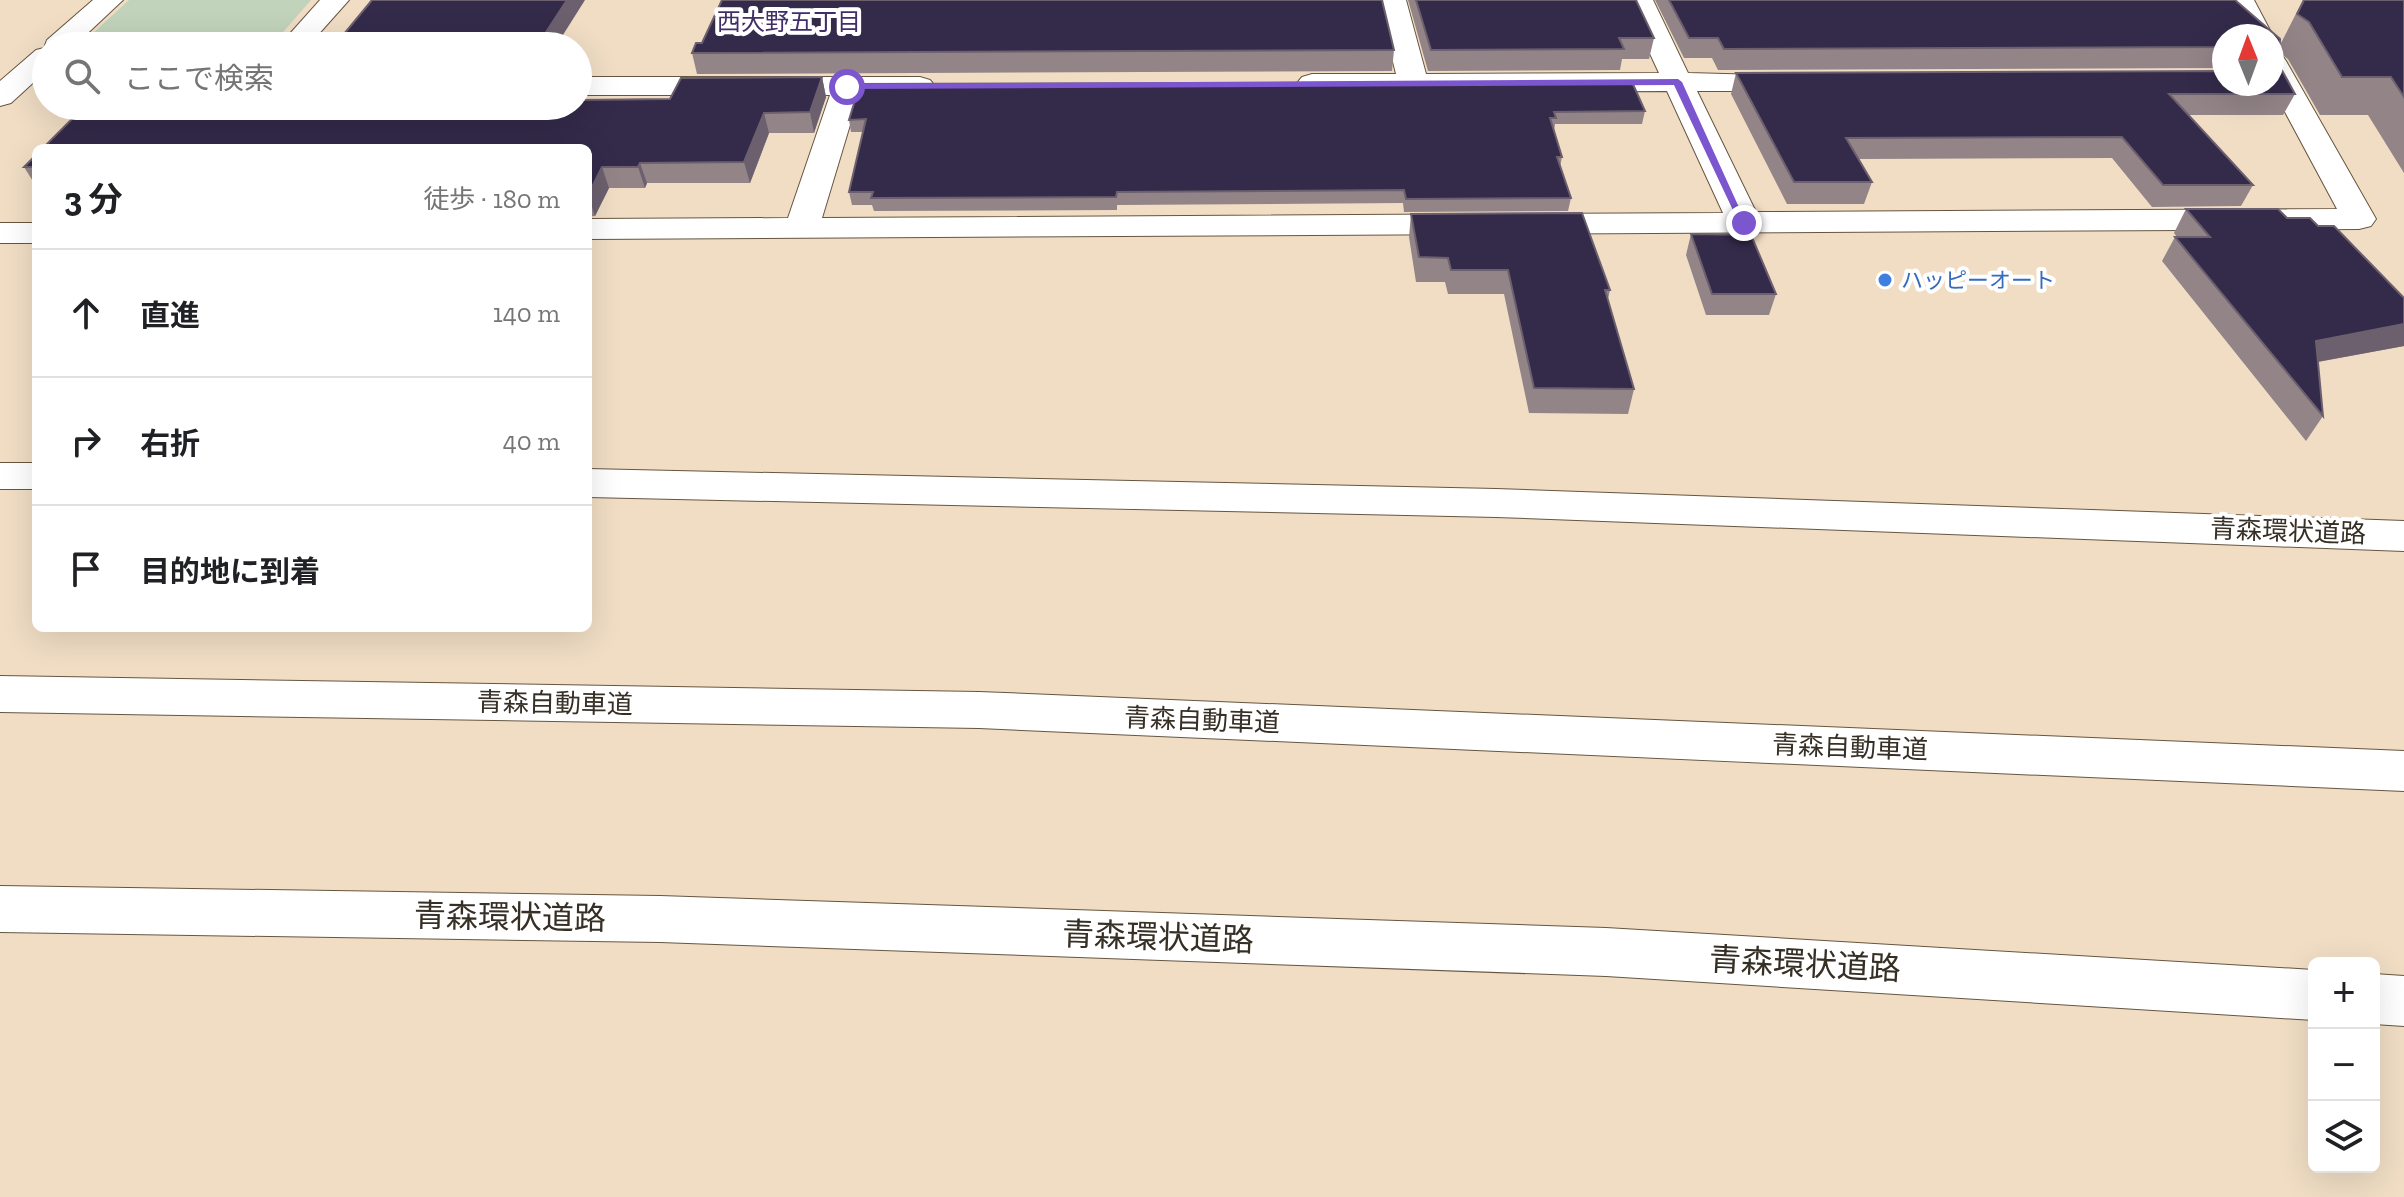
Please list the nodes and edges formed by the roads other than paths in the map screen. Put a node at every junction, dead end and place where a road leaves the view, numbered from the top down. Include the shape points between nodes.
1 (109, 0) edge
2 (335, 0) edge
3 (1392, 0) edge
4 (1639, 0) edge
5 (2240, 0) edge
6 (2253, 24) edge
7 (73, 32) edge
8 (306, 32) edge
9 (32, 67) edge
10 (1818, 81) edge
11 (1413, 82) junction
12 (1678, 82) junction
13 (1287, 83) edge
14 (592, 86) edge
15 (941, 86) edge
16 (847, 87) junction
17 (32, 88) edge
18 (2284, 89) edge
19 (3, 90) edge
20 (1744, 223) junction
21 (802, 227) junction
22 (592, 229) edge
23 (0, 233) edge
24 (32, 233) edge
25 (0, 476) edge
26 (32, 476) edge
27 (592, 483) edge
28 (2404, 536) edge
29 (0, 694) edge
30 (2404, 771) edge
31 (0, 909) edge
32 (2308, 995) edge
33 (2380, 999) edge
34 (2404, 1001) edge

1 - 7 main road
2 - 8 main road
3 - 11 main road
4 - 12 main road
5 - 6 main road
9 - 19 main road
10 - 12 main road
11 - 12 main road
11 - 13 main road
12 - 20 main road
14 - 16 main road
15 - 16 main road
16 - 21 main road
17 - 19 main road
18 - 20 main road via 2359,219
20 - 21 main road
21 - 22 main road
23 - 24 main road
25 - 26 main road
27 - 28 main road, 青森環状道路 via 993,488 1759,510
29 - 30 main road, 青森自動車道 via 979,710
31 - 32 main road, 青森環状道路 via 676,920 1606,952
33 - 34 main road

